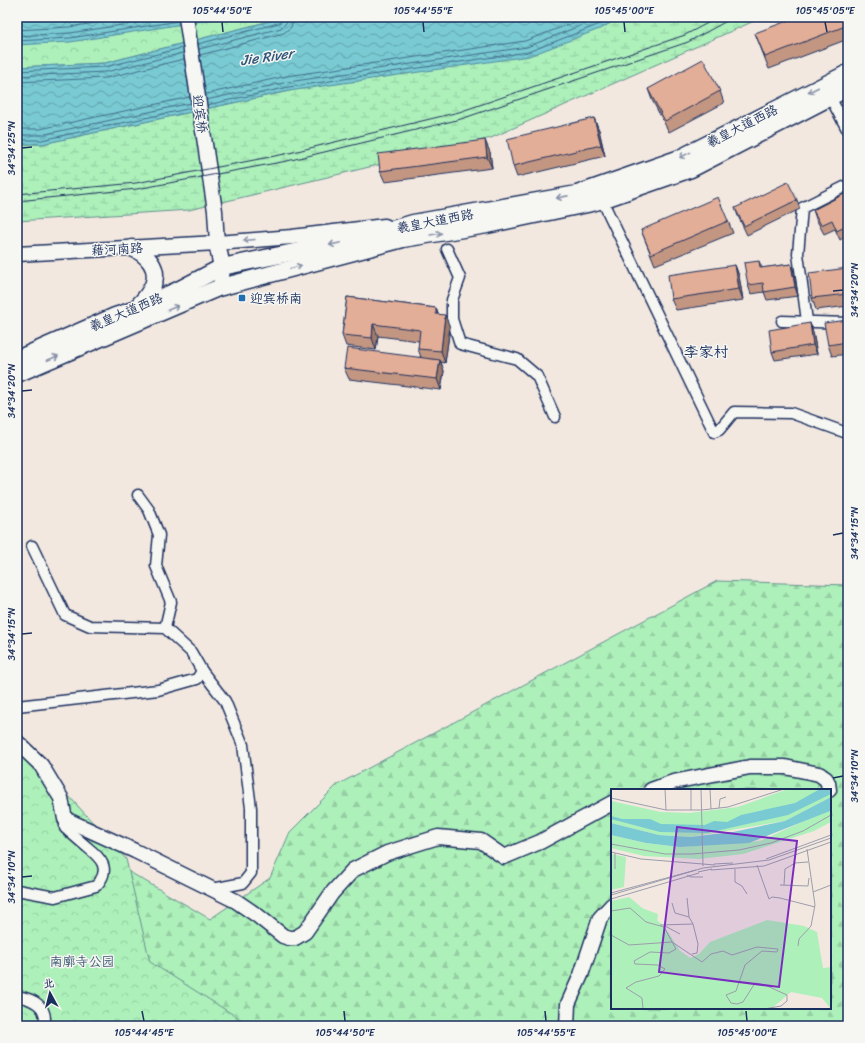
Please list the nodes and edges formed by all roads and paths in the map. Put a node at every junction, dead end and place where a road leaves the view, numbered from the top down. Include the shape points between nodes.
1 (186, 17) edge
2 (848, 73) edge
3 (848, 88) edge
4 (830, 97) junction
5 (848, 131) edge
6 (848, 185) edge
7 (602, 200) junction
8 (413, 223) junction
9 (217, 243) junction
10 (132, 248) junction
11 (447, 249) dead end
12 (17, 254) edge
13 (222, 267) junction
14 (218, 288) junction
15 (136, 309) junction
16 (782, 321) dead end
17 (807, 321) junction
18 (848, 323) edge
19 (17, 359) edge
20 (17, 374) edge
21 (555, 417) dead end
22 (848, 432) edge
23 (138, 495) dead end
24 (32, 546) dead end
25 (165, 628) junction
26 (202, 671) junction
27 (17, 706) edge
28 (17, 742) edge
29 (654, 789) edge
30 (829, 789) edge
31 (611, 804) edge
32 (65, 819) junction
33 (212, 889) junction
34 (17, 890) edge
35 (611, 906) edge
36 (17, 996) edge
37 (44, 1026) edge
38 (567, 1026) edge

1 - 9 street, 迎宾桥
2 -> 8 main road, 羲皇大道西路 via 680,158 577,194
3 - 4 main road, 羲皇大道西路
4 - 5 street
4 - 7 main road, 羲皇大道西路 via 691,169
6 - 17 street via 802,208 798,254
14 -> 7 main road, 羲皇大道西路 via 403,239 487,225
7 - 22 street via 714,432 719,430 734,412 791,413
8 -> 9 street, 藉河南路
8 -> 13 main road, 羲皇大道西路 via 362,238
9 - 10 street, 藉河南路
9 - 13 main road
10 - 12 street, 藉河南路
10 - 15 main road via 148,258 155,276 154,285 148,296
11 - 21 street via 460,278 452,300 452,319 460,344 517,359 537,376
13 - 14 main road
13 - 15 main road, 羲皇大道西路
20 -> 14 main road, 羲皇大道西路
15 - 19 main road, 羲皇大道西路
16 - 17 street
17 - 18 street
23 - 25 street via 149,510 159,535 156,566 171,602
24 - 25 street via 65,615 90,626
25 - 26 street via 191,652
26 - 27 street via 197,679 158,690
26 - 33 street via 225,701 243,745 251,808 251,873 244,883
28 - 32 street via 41,765 61,798
29 - 30 street via 673,782 750,767 785,767 819,774 828,782
31 - 33 street via 540,842 504,857 481,841 438,837 387,853 353,870 332,893 305,932 295,938 283,936 236,901
32 - 33 street
32 - 34 street via 65,828 100,858 104,870 100,881 96,886 55,897
35 - 38 street via 600,918 581,975 568,1004
36 - 37 street via 29,998 41,1007

